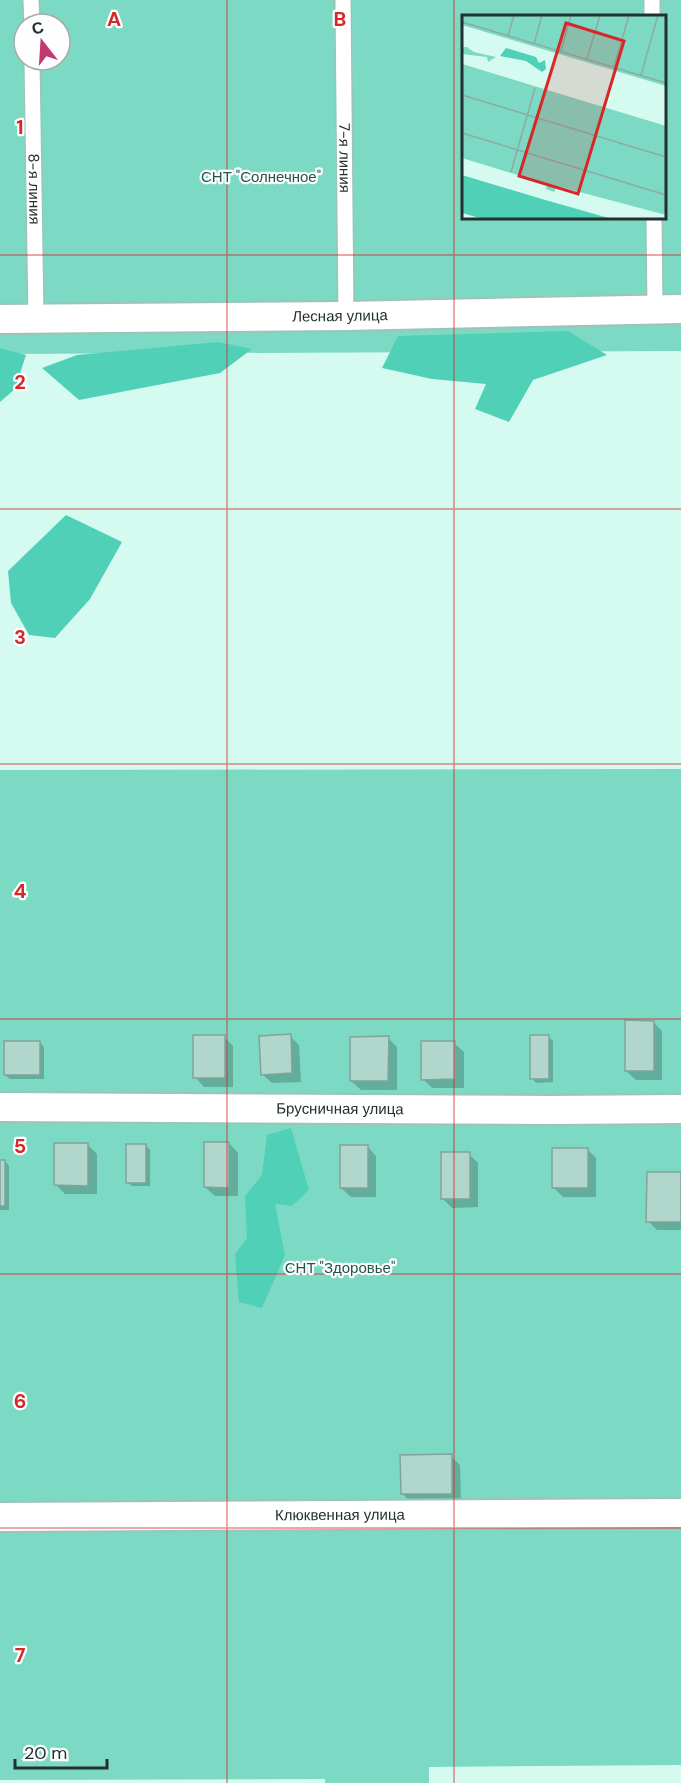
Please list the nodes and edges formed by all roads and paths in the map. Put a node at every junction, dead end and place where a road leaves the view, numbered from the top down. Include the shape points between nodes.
1 (343, 0) edge
2 (32, 72) edge
3 (654, 219) edge
4 (668, 309) edge
5 (346, 316) junction
6 (36, 318) junction
7 (0, 319) edge
8 (0, 1107) edge
9 (681, 1109) edge
10 (681, 1513) edge
11 (0, 1517) edge

1 - 5 lane, 7-я линия
2 - 6 lane, 8-я линия
3 - 4 lane
4 - 5 street, Лесная улица
5 - 6 street, Лесная улица
6 - 7 street, Лесная улица
8 - 9 street, Брусничная улица
10 - 11 street, Клюквенная улица

